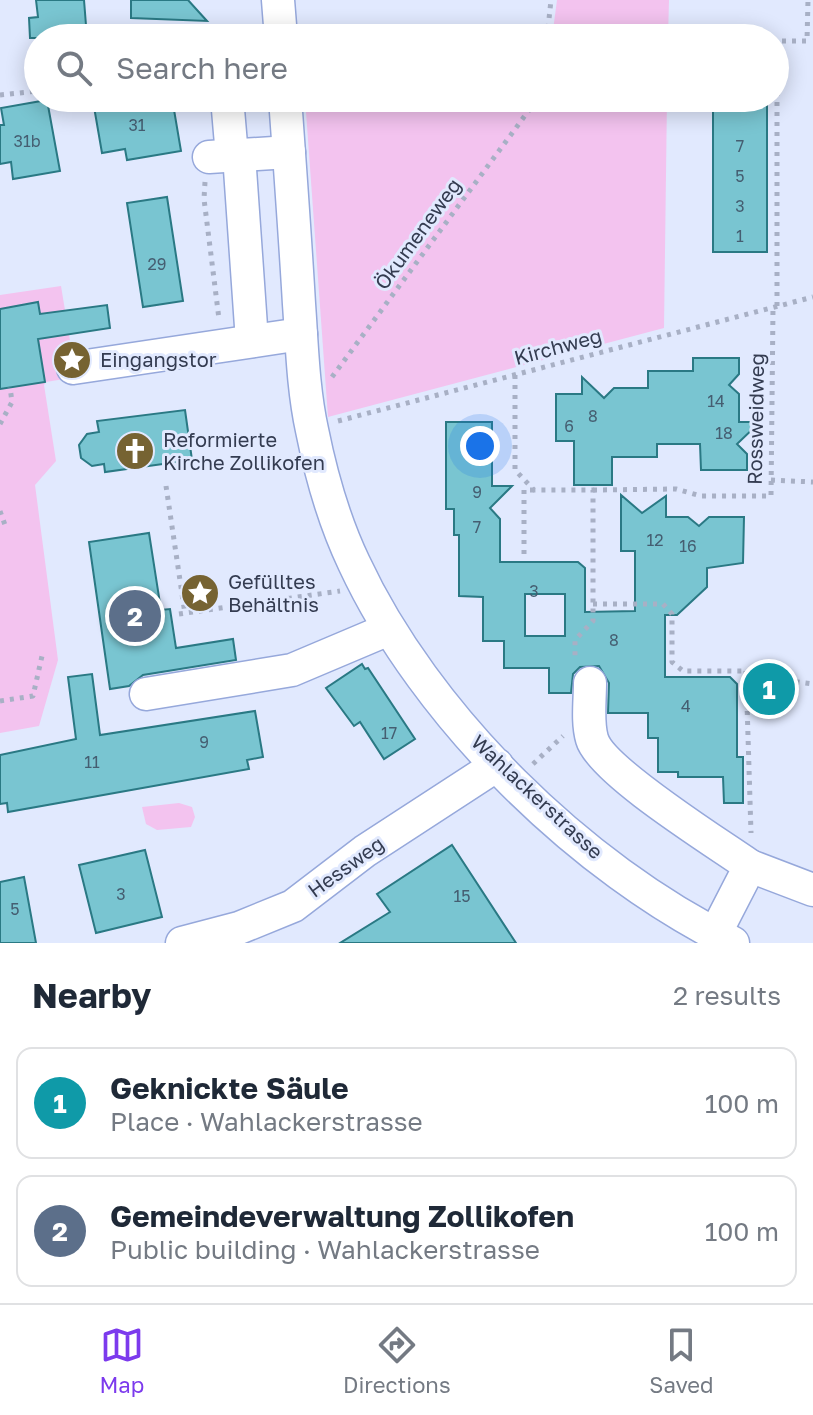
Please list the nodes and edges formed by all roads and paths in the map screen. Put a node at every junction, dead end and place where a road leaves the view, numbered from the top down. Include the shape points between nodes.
1 (278, 0) edge
2 (551, 0) edge
3 (808, 0) edge
4 (280, 24) edge
5 (548, 24) edge
6 (789, 41) edge
7 (810, 41) edge
8 (24, 92) edge
9 (0, 95) edge
10 (227, 112) edge
11 (286, 112) edge
12 (528, 112) edge
13 (776, 112) edge
14 (289, 152) junction
15 (227, 156) junction
16 (813, 297) edge
17 (775, 307) junction
18 (301, 334) junction
19 (237, 343) junction
20 (73, 368) dead end
21 (515, 375) junction
22 (328, 382) dead end
23 (10, 387) dead end
24 (12, 402) junction
25 (0, 404) edge
26 (0, 424) edge
27 (311, 428) junction
28 (771, 480) junction
29 (813, 482) edge
30 (166, 486) dead end
31 (534, 490) junction
32 (593, 490) junction
33 (0, 511) edge
34 (0, 526) edge
35 (524, 554) dead end
36 (366, 587) junction
37 (593, 604) junction
38 (389, 629) junction
39 (42, 656) dead end
40 (746, 671) junction
41 (583, 676) joint
42 (813, 684) edge
43 (146, 694) dead end
44 (0, 701) edge
45 (569, 730) dead end
46 (506, 773) junction
47 (750, 866) junction
48 (813, 890) edge
49 (726, 940) edge
50 (182, 943) edge

1 - 4 street
2 - 5 path
3 - 7 path
6 - 7 path, Rossweidweg
8 - 9 path
10 - 15 street
11 - 14 street, Wahlackerstrasse
12 - 22 path, Ökumeneweg
13 - 17 path, Rossweidweg
14 - 15 street
14 - 18 street, Wahlackerstrasse
15 - 19 street
15 - 19 path via 204,199
16 - 17 path, Kirchweg
17 - 21 path, Kirchweg
17 - 28 path, Rossweidweg
18 - 19 street
18 - 27 street, Wahlackerstrasse
19 - 20 street
21 - 27 path, Kirchweg
21 - 31 path via 515,470
23 - 24 path
24 - 25 path
24 - 26 path
27 - 36 street, Wahlackerstrasse via 342,535
28 - 29 path
28 - 32 path, Rossweidweg via 771,496
30 - 36 path via 182,614
31 - 32 path, Rossweidweg
31 - 35 path via 524,490
32 - 37 path
33 - 34 path via 5,525
36 - 38 street, Wahlackerstrasse
37 - 40 path via 663,604 672,614 672,662 683,671
37 - 41 path via 593,621 575,640
38 - 43 street via 292,670
38 - 46 street, Wahlackerstrasse via 440,701
39 - 44 path via 33,696
40 - 42 path
40 - 47 path
41 - 47 street via 592,739 604,757
45 - 46 path
46 - 49 street, Wahlackerstrasse via 601,857
46 - 50 street, Hessweg via 365,851 293,906
47 - 48 street
47 - 49 street

